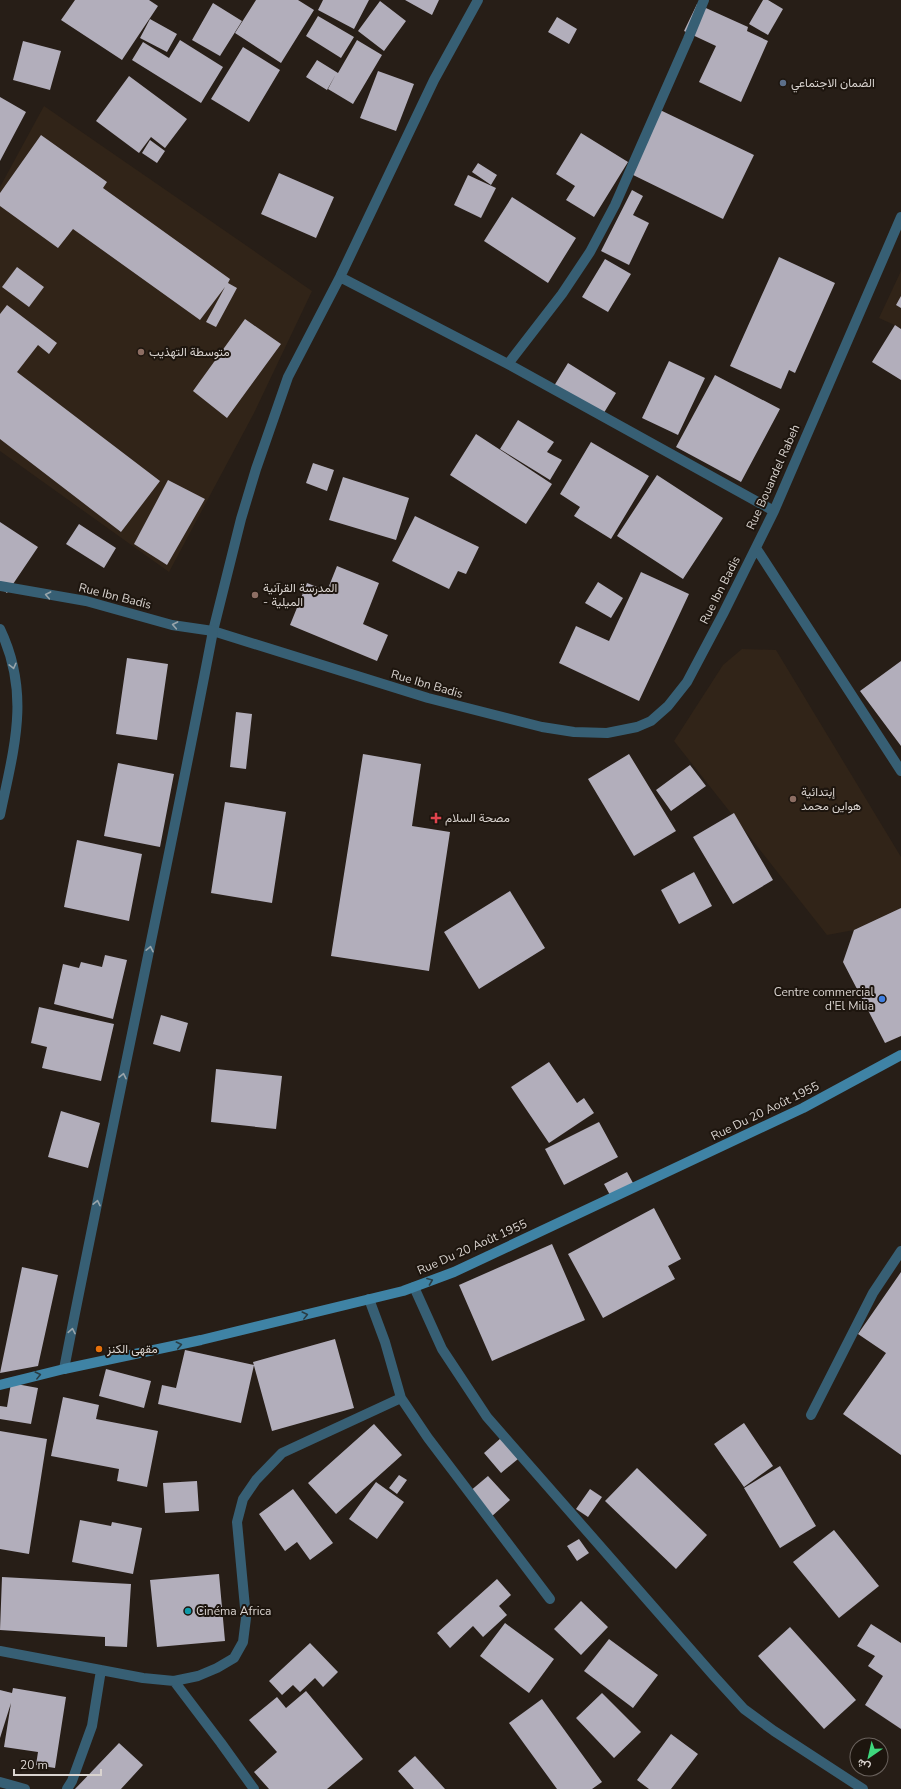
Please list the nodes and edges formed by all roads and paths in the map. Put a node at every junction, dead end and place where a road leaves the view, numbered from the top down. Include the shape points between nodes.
1 (478, 0) edge
2 (704, 0) edge
3 (901, 217) edge
4 (340, 277) junction
5 (508, 364) junction
6 (774, 511) junction
7 (756, 548) junction
8 (0, 586) edge
9 (0, 629) edge
10 (213, 631) junction
11 (901, 771) edge
12 (0, 814) edge
13 (901, 1055) edge
14 (901, 1252) edge
15 (414, 1287) junction
16 (369, 1299) junction
17 (64, 1369) junction
18 (0, 1385) edge
19 (401, 1398) junction
20 (811, 1415) dead end
21 (550, 1599) dead end
22 (0, 1651) edge
23 (101, 1670) junction
24 (174, 1681) junction
25 (0, 1782) edge
26 (25, 1789) edge
27 (67, 1789) edge
28 (254, 1789) edge
29 (863, 1789) edge

1 - 4 street via 434,80
2 - 5 street via 615,205 593,246 562,294
3 - 6 street, Rue Bouandel Rabeh
4 - 5 street
4 - 10 street via 288,377 256,469
5 - 6 street
6 - 7 street, Rue Bouandel Rabeh
7 - 10 street, Rue Ibn Badis via 687,682 668,706 651,721 637,727 607,733 574,732 542,727 480,712 384,685
7 - 11 street, Rue Bouandel Rabeh
10 -> 8 street, Rue Ibn Badis via 172,625 86,600
9 -> 12 street via 9,647 16,675 19,711
17 -> 10 street
15 -> 13 main road, Rue Du 20 Août 1955 via 454,1272 803,1108
14 - 20 street via 873,1293
15 - 16 main road, Rue Du 20 Août 1955
15 - 29 street via 442,1349 487,1417 713,1676 750,1713
17 -> 16 main road, Rue Du 20 Août 1955 via 202,1340
16 - 19 street
18 -> 17 main road, Rue Du 20 Août 1955
19 - 21 street via 428,1438
19 - 24 street via 282,1453 256,1480 243,1500 236,1522 246,1618 243,1642 234,1658 217,1668 198,1676
22 - 23 street
23 - 24 street
23 - 27 street via 92,1726
24 - 28 street
25 - 26 street

